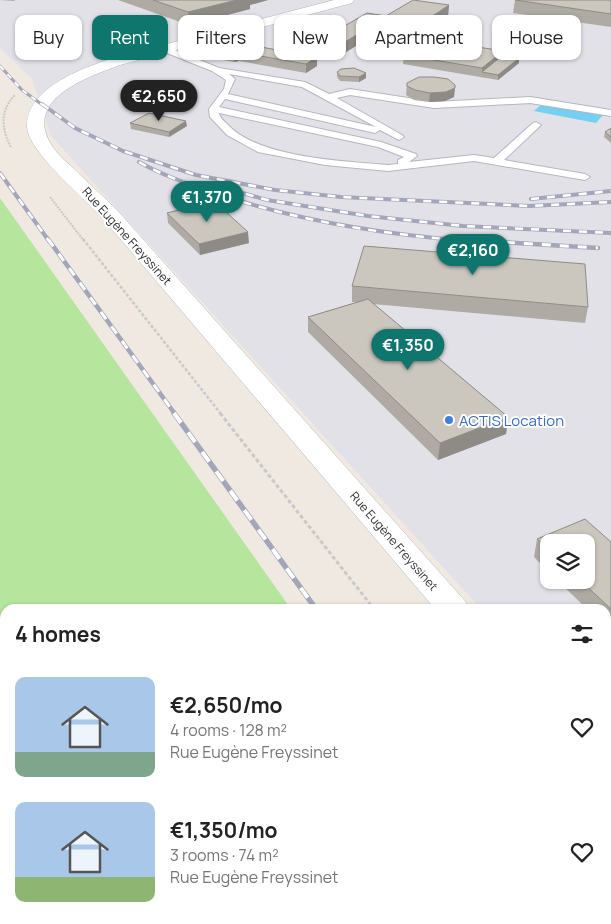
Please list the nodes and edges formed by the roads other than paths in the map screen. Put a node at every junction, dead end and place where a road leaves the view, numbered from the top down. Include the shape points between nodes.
1 (348, 0) edge
2 (168, 48) edge
3 (168, 50) edge
4 (128, 60) edge
5 (215, 69) junction
6 (328, 97) junction
7 (218, 107) junction
8 (611, 112) edge
9 (536, 125) dead end
10 (399, 137) junction
11 (411, 152) junction
12 (402, 162) junction
13 (496, 162) junction
14 (388, 168) junction
15 (585, 177) dead end
16 (450, 604) edge

1 - 2 street, Rue Eugène Freyssinet
3 - 5 lane
4 - 16 street, Rue Eugène Freyssinet via 81,74 53,91 38,111 35,127 47,152 108,212
5 - 6 lane via 305,85
5 - 7 lane via 231,80
6 - 8 lane via 350,92 434,105 530,100
6 - 10 lane
7 - 10 lane via 365,126
7 - 11 lane
7 - 12 lane
7 - 14 lane via 230,133 262,150 325,162
9 - 13 lane
10 - 11 lane
11 - 12 lane
12 - 14 lane
13 - 14 lane via 474,158
13 - 15 lane

